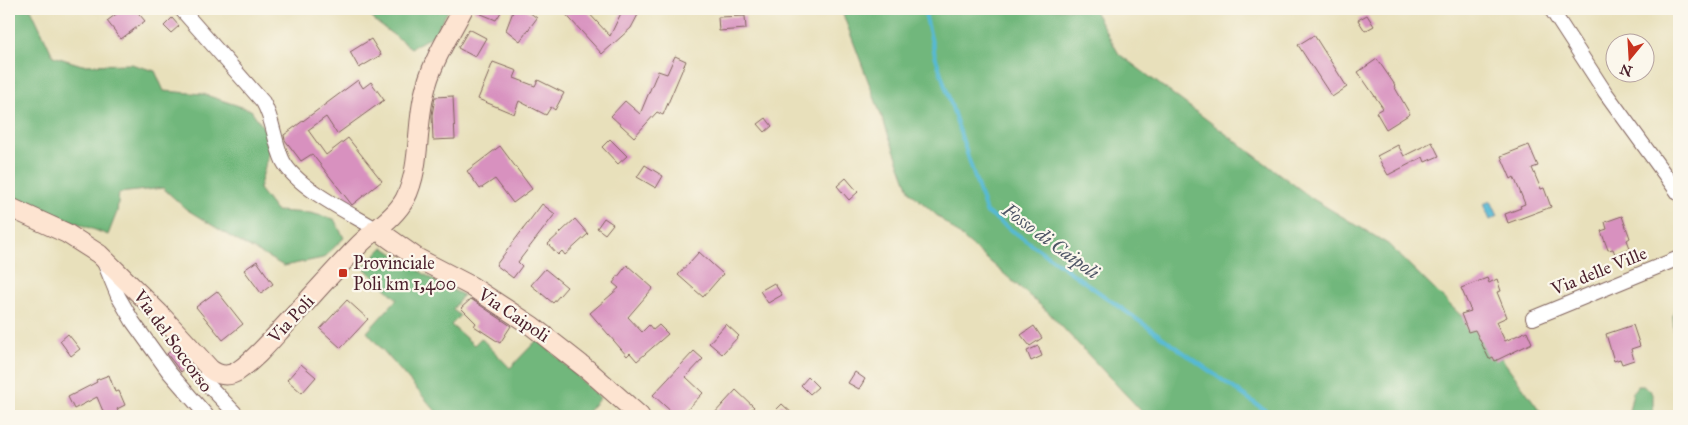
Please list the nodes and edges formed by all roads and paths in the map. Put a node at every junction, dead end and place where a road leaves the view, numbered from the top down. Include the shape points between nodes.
1 (181, 9) edge
2 (463, 9) edge
3 (1550, 9) edge
4 (1679, 194) edge
5 (9, 207) edge
6 (376, 229) junction
7 (102, 256) junction
8 (1679, 258) edge
9 (1533, 318) dead end
10 (210, 369) junction
11 (207, 416) edge
12 (238, 416) edge
13 (640, 416) edge

1 - 6 street via 263,102 282,157 291,173 309,188
2 - 6 street, Via Poli via 437,55 427,82 408,190 397,210
3 - 4 street
5 - 7 street via 78,239
6 - 10 street, Via Poli via 239,370 219,375
6 - 13 street, Via Caipoli via 417,258 471,286 532,326 584,366
7 - 10 street
7 - 11 street, Via del Soccorso via 118,296 133,322 169,372
8 - 9 street, Via delle Ville
10 - 12 street via 206,376 208,385

